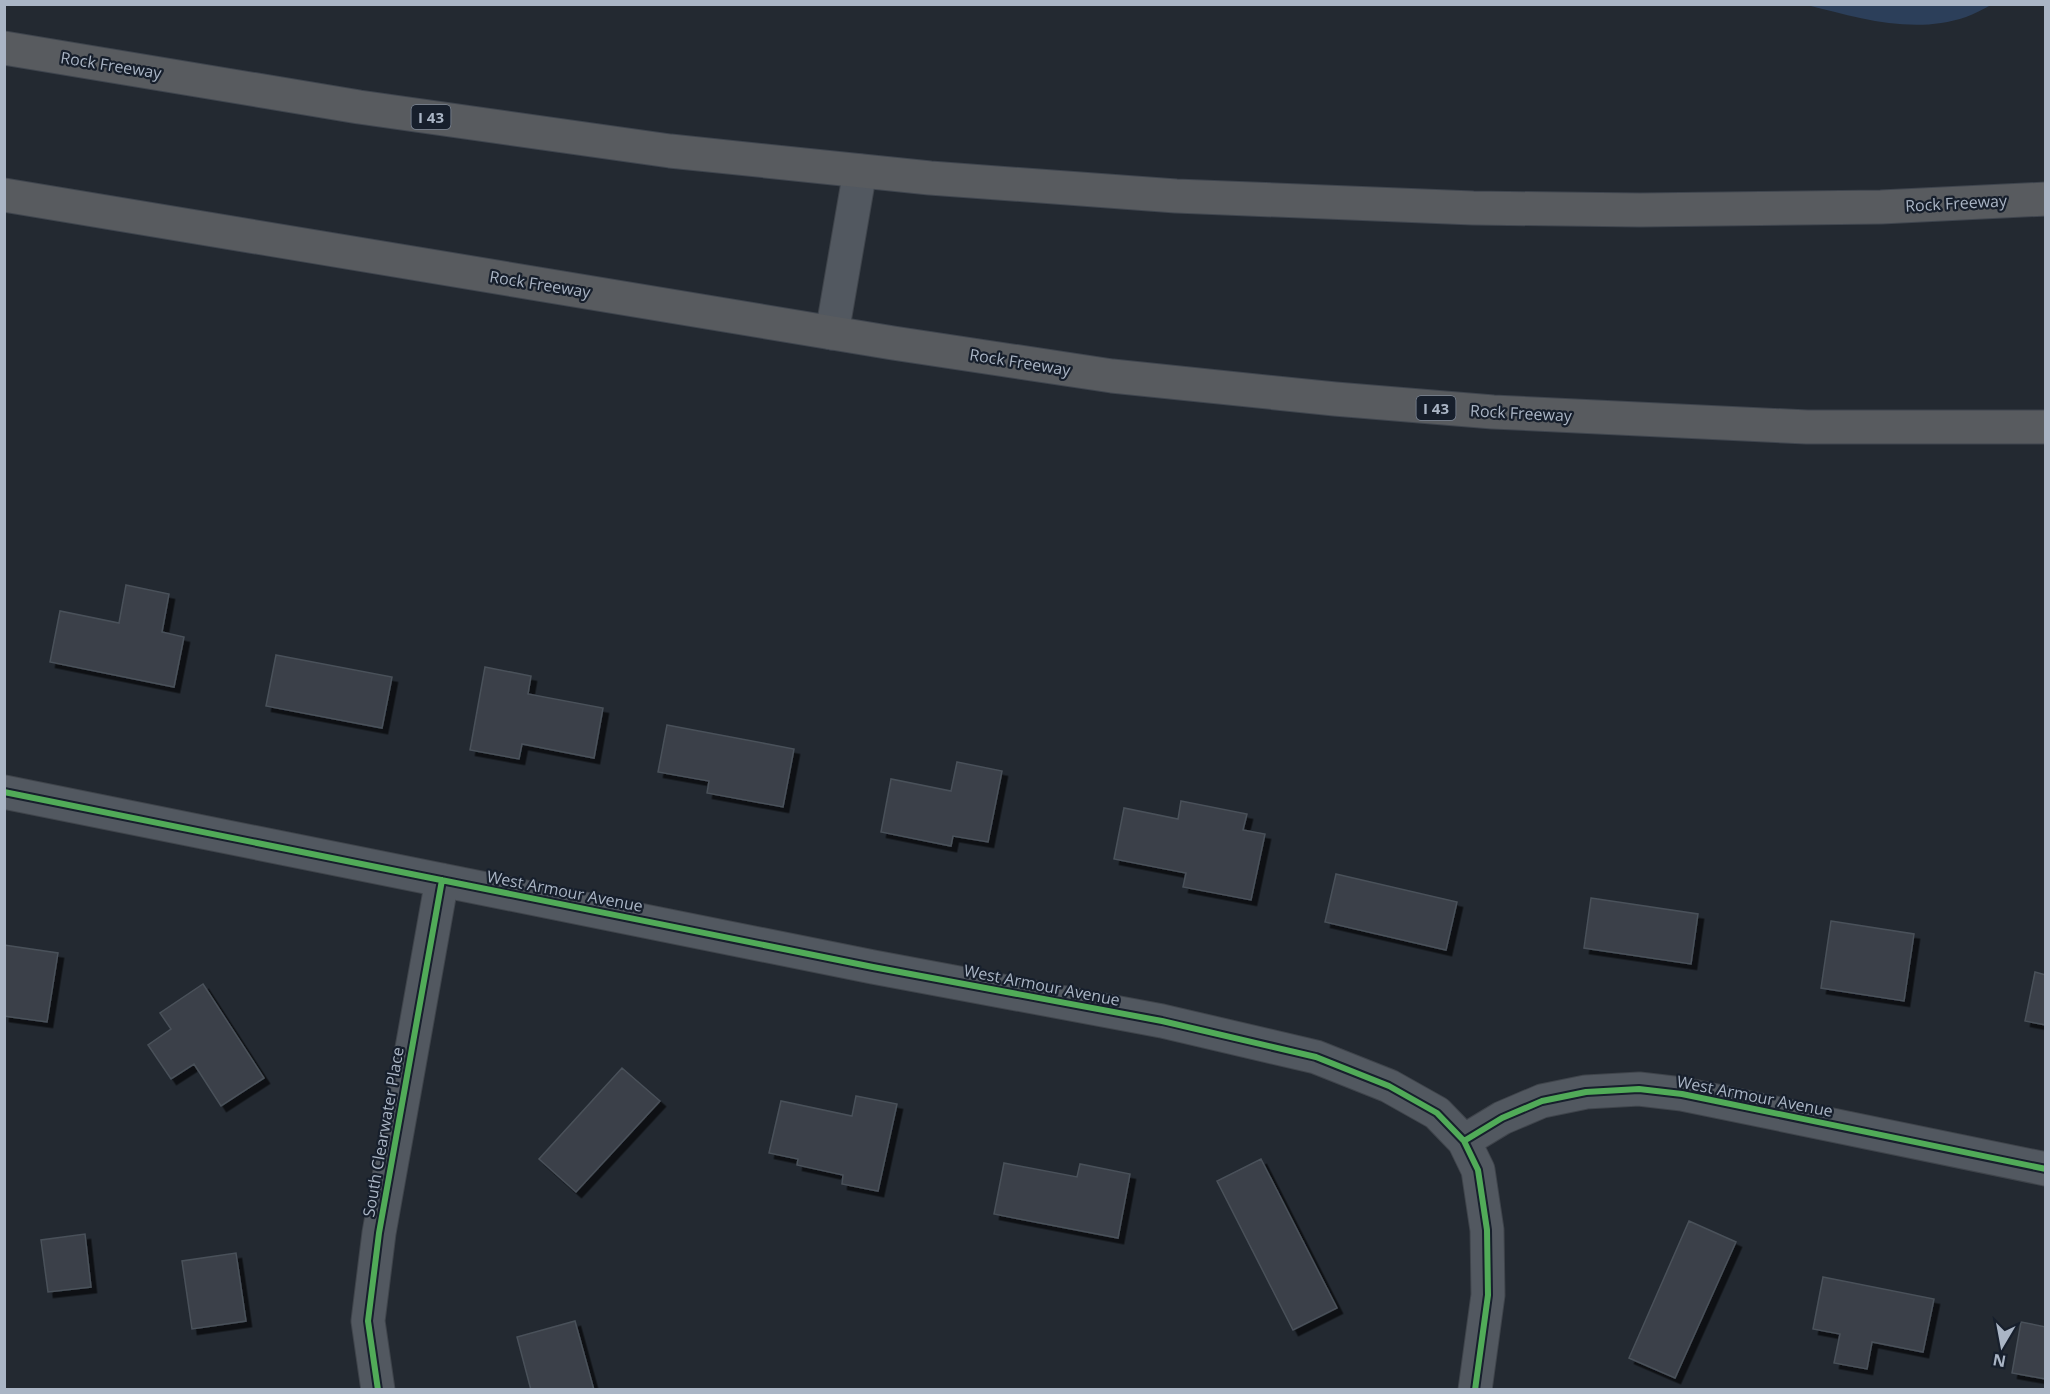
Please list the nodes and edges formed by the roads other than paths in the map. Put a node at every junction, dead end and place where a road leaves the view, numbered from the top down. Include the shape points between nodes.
1 (4, 48) edge
2 (860, 171) junction
3 (4, 195) edge
4 (2046, 199) edge
5 (832, 333) junction
6 (2046, 426) edge
7 (4, 792) edge
8 (442, 880) junction
9 (1464, 1141) junction
10 (2046, 1169) edge
11 (378, 1389) edge
12 (1475, 1389) edge

1 - 2 highway, Rock Freeway / I 43 via 370,108 670,150
2 - 4 highway, Rock Freeway / I 43 via 1176,196 1473,208 1846,207
2 - 5 street
3 - 5 highway, Rock Freeway / I 43
5 - 6 highway, Rock Freeway / I 43 via 1112,376 1493,412 1807,427
7 - 8 street, West Armour Avenue
8 - 9 street, West Armour Avenue via 1162,1021 1316,1057 1389,1086 1437,1113
8 - 11 street, South Clearwater Place via 379,1233 368,1321
9 - 10 street, West Armour Avenue via 1502,1118 1542,1101 1586,1092 1638,1089 1682,1094
9 - 12 street via 1478,1170 1488,1230 1488,1295

